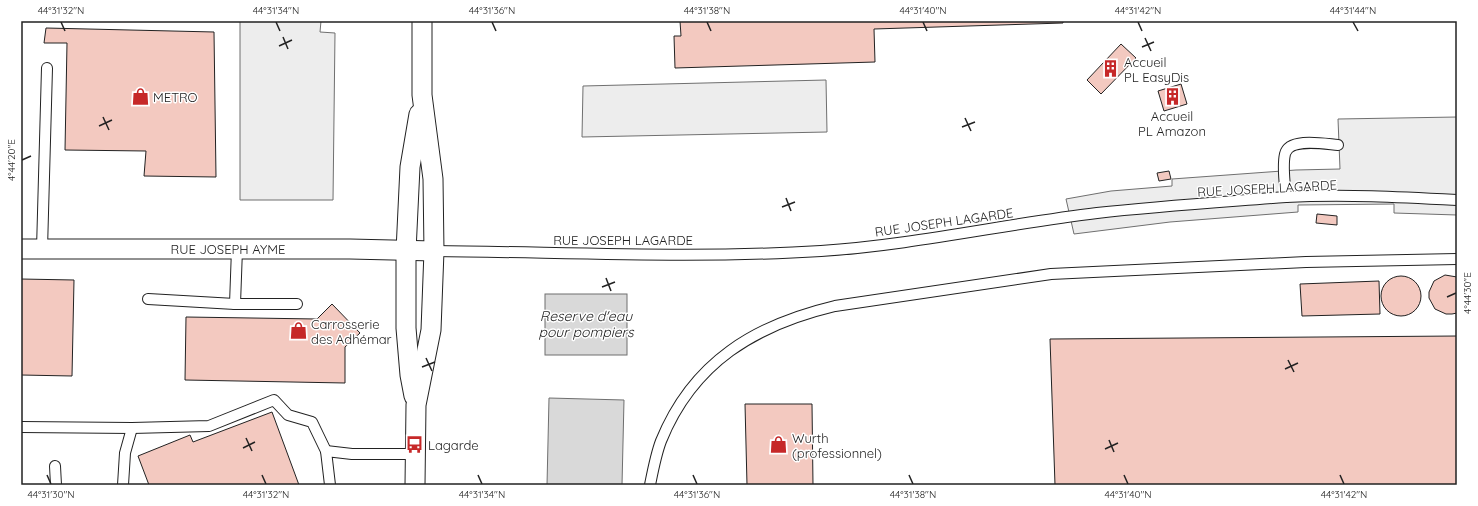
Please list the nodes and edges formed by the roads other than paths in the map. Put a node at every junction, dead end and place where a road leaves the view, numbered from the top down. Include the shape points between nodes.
1 (422, 21) edge
2 (47, 68) dead end
3 (422, 95) junction
4 (1338, 145) dead end
5 (1286, 197) junction
6 (1457, 200) edge
7 (21, 249) edge
8 (42, 249) junction
9 (237, 249) junction
10 (420, 251) junction
11 (1457, 259) edge
12 (148, 299) dead end
13 (235, 304) junction
14 (297, 304) dead end
15 (416, 405) junction
16 (21, 427) edge
17 (132, 428) junction
18 (326, 451) junction
19 (415, 454) junction
20 (55, 466) dead end
21 (56, 485) edge
22 (123, 485) edge
23 (330, 485) edge
24 (416, 485) edge
25 (650, 485) edge

1 - 3 street
2 - 8 lane
3 - 10 street via 410,167
3 - 10 street via 433,179
4 - 5 lane via 1299,143 1290,146 1285,153
5 - 6 lane, RUE JOSEPH LAGARDE via 1391,196
5 - 10 lane, RUE JOSEPH LAGARDE via 1098,213 823,251 762,254
7 - 8 street, RUE JOSEPH AYME
8 - 9 street, RUE JOSEPH AYME
9 - 10 street, RUE JOSEPH AYME
9 - 13 lane
10 - 15 street via 406,328 410,375
10 - 15 street via 420,315 431,330
11 - 25 lane via 1306,262 1051,274 835,306 807,313 769,328 715,361 679,406 661,441
12 - 13 lane
13 - 14 lane
15 - 19 street
16 - 17 lane
17 - 18 lane via 209,426 274,400 288,415 312,422
17 - 22 lane via 125,454
18 - 19 lane via 352,454
18 - 23 lane
19 - 24 street
20 - 21 lane

